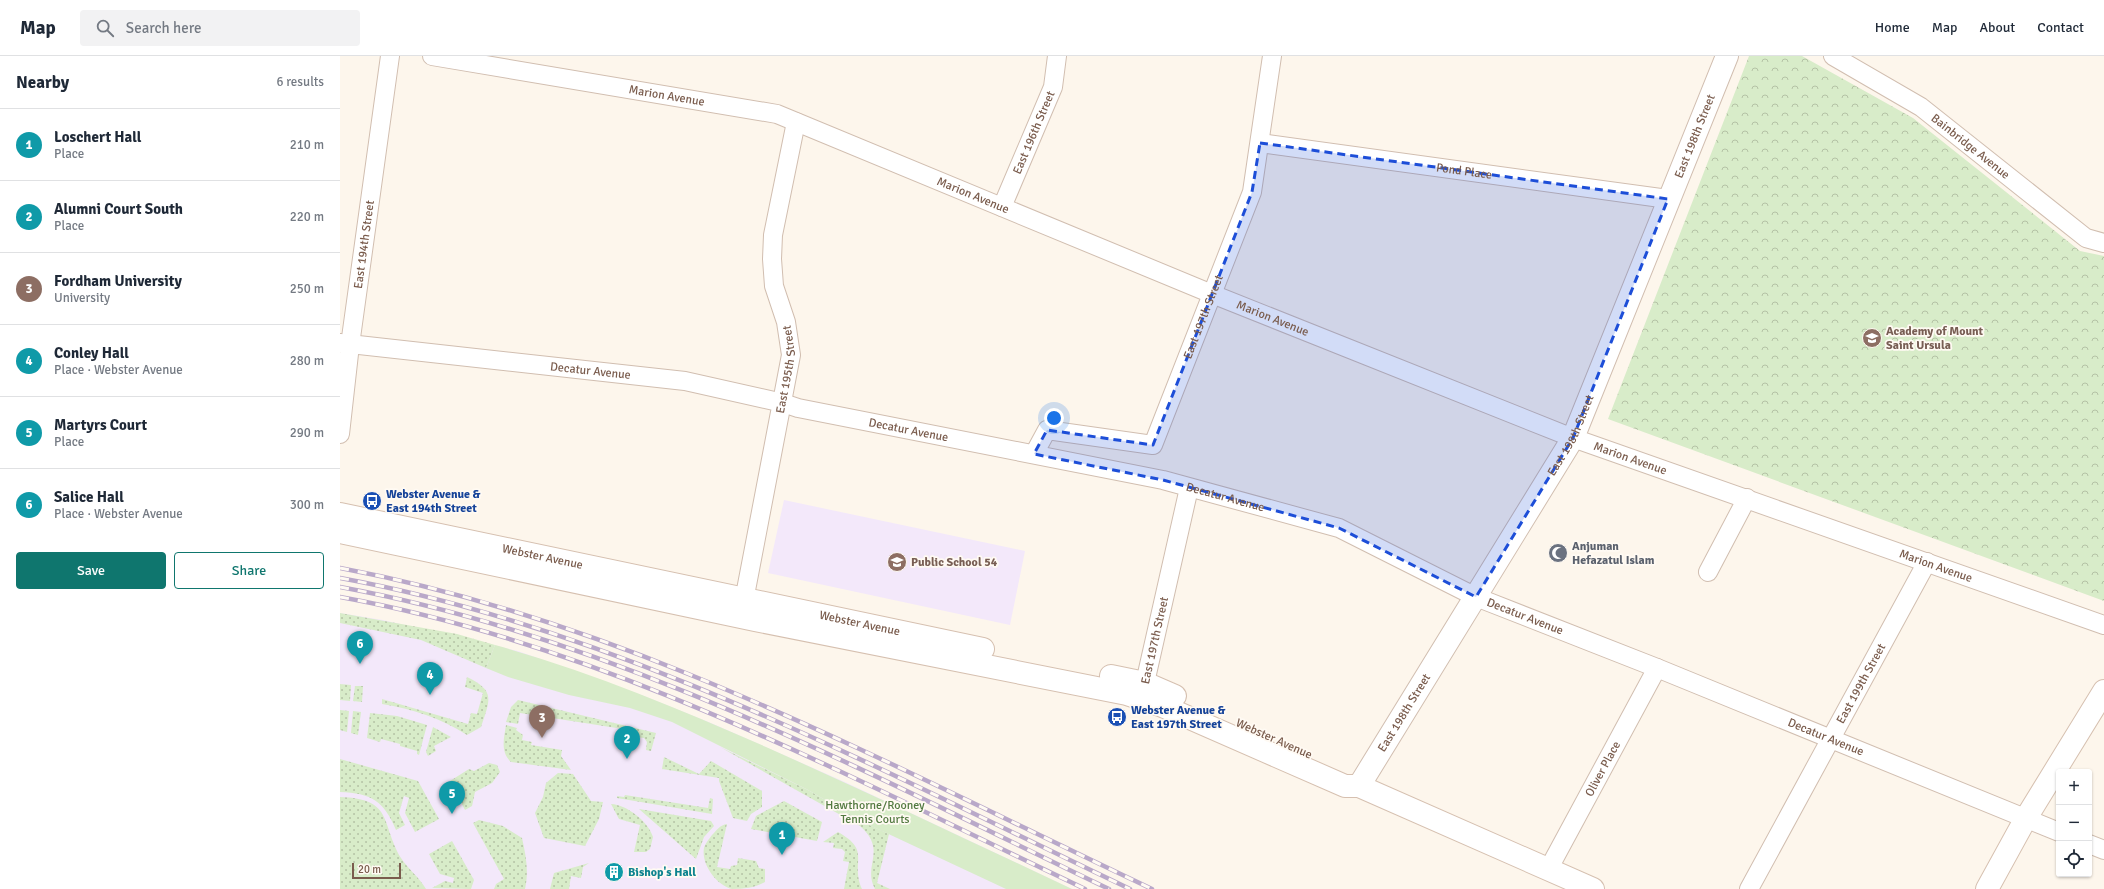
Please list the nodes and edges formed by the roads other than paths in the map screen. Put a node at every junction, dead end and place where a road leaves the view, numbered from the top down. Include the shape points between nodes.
1 (390, 56) edge
2 (432, 56) edge
3 (1057, 56) edge
4 (1272, 56) edge
5 (1727, 56) edge
6 (1833, 56) edge
7 (796, 122) junction
8 (1260, 143) junction
9 (1668, 200) junction
10 (1002, 207) junction
11 (2104, 242) edge
12 (1212, 294) junction
13 (345, 344) edge
14 (783, 403) junction
15 (340, 434) edge
16 (1573, 438) junction
17 (1034, 454) junction
18 (1189, 488) junction
19 (1747, 498) junction
20 (340, 514) edge
21 (340, 532) edge
22 (1927, 562) junction
23 (1708, 572) dead end
24 (1476, 597) junction
25 (743, 607) junction
26 (2104, 626) edge
27 (1657, 668) junction
28 (1143, 690) junction
29 (2104, 691) edge
30 (1831, 740) junction
31 (1359, 786) junction
32 (2026, 818) junction
33 (2056, 831) edge
34 (2092, 845) edge
35 (2104, 850) edge
36 (1548, 870) junction
37 (1593, 889) edge
38 (1749, 889) edge
39 (1987, 889) edge

1 - 13 street, East 194th Street
2 - 7 street, Marion Avenue via 777,114
3 - 10 street, East 196th Street via 1053,87
4 - 8 street, East 197th Street
5 - 9 main road, East 198th Street
6 - 11 street, Bainbridge Avenue via 1921,107 2086,238
7 - 10 street, Marion Avenue
7 - 14 street, East 195th Street via 773,235 774,286 786,322 791,355
8 - 9 street, Pond Place
8 - 12 street, East 197th Street via 1252,192
9 - 16 main road, East 198th Street
10 - 12 street, Marion Avenue
12 - 16 street, Marion Avenue
12 - 17 street, East 197th Street via 1153,445 1047,430
13 - 14 street, Decatur Avenue via 685,381
13 - 15 street, East 194th Street
14 - 17 street, Decatur Avenue
14 - 25 street, East 195th Street
16 - 19 street, Marion Avenue
16 - 24 main road, East 198th Street
17 - 18 street, Decatur Avenue via 1163,480
18 - 24 street, Decatur Avenue via 1339,528
18 - 28 street, East 197th Street
19 - 22 street, Marion Avenue
19 - 23 street
20 - 25 main road, Webster Avenue
21 - 25 main road, Webster Avenue
22 - 26 street, Marion Avenue
22 - 30 street, East 199th Street
24 - 27 street, Decatur Avenue
24 - 31 main road, East 198th Street
25 - 28 main road, Webster Avenue via 1025,672
27 - 30 street, Decatur Avenue
27 - 36 street, Oliver Place
28 - 31 main road, Webster Avenue via 1345,786
29 - 32 main road
30 - 32 street, Decatur Avenue
30 - 38 street, East 199th Street
31 - 36 main road, Webster Avenue
32 - 33 street, Decatur Avenue
32 - 39 main road
34 - 35 street
36 - 37 main road, Webster Avenue

